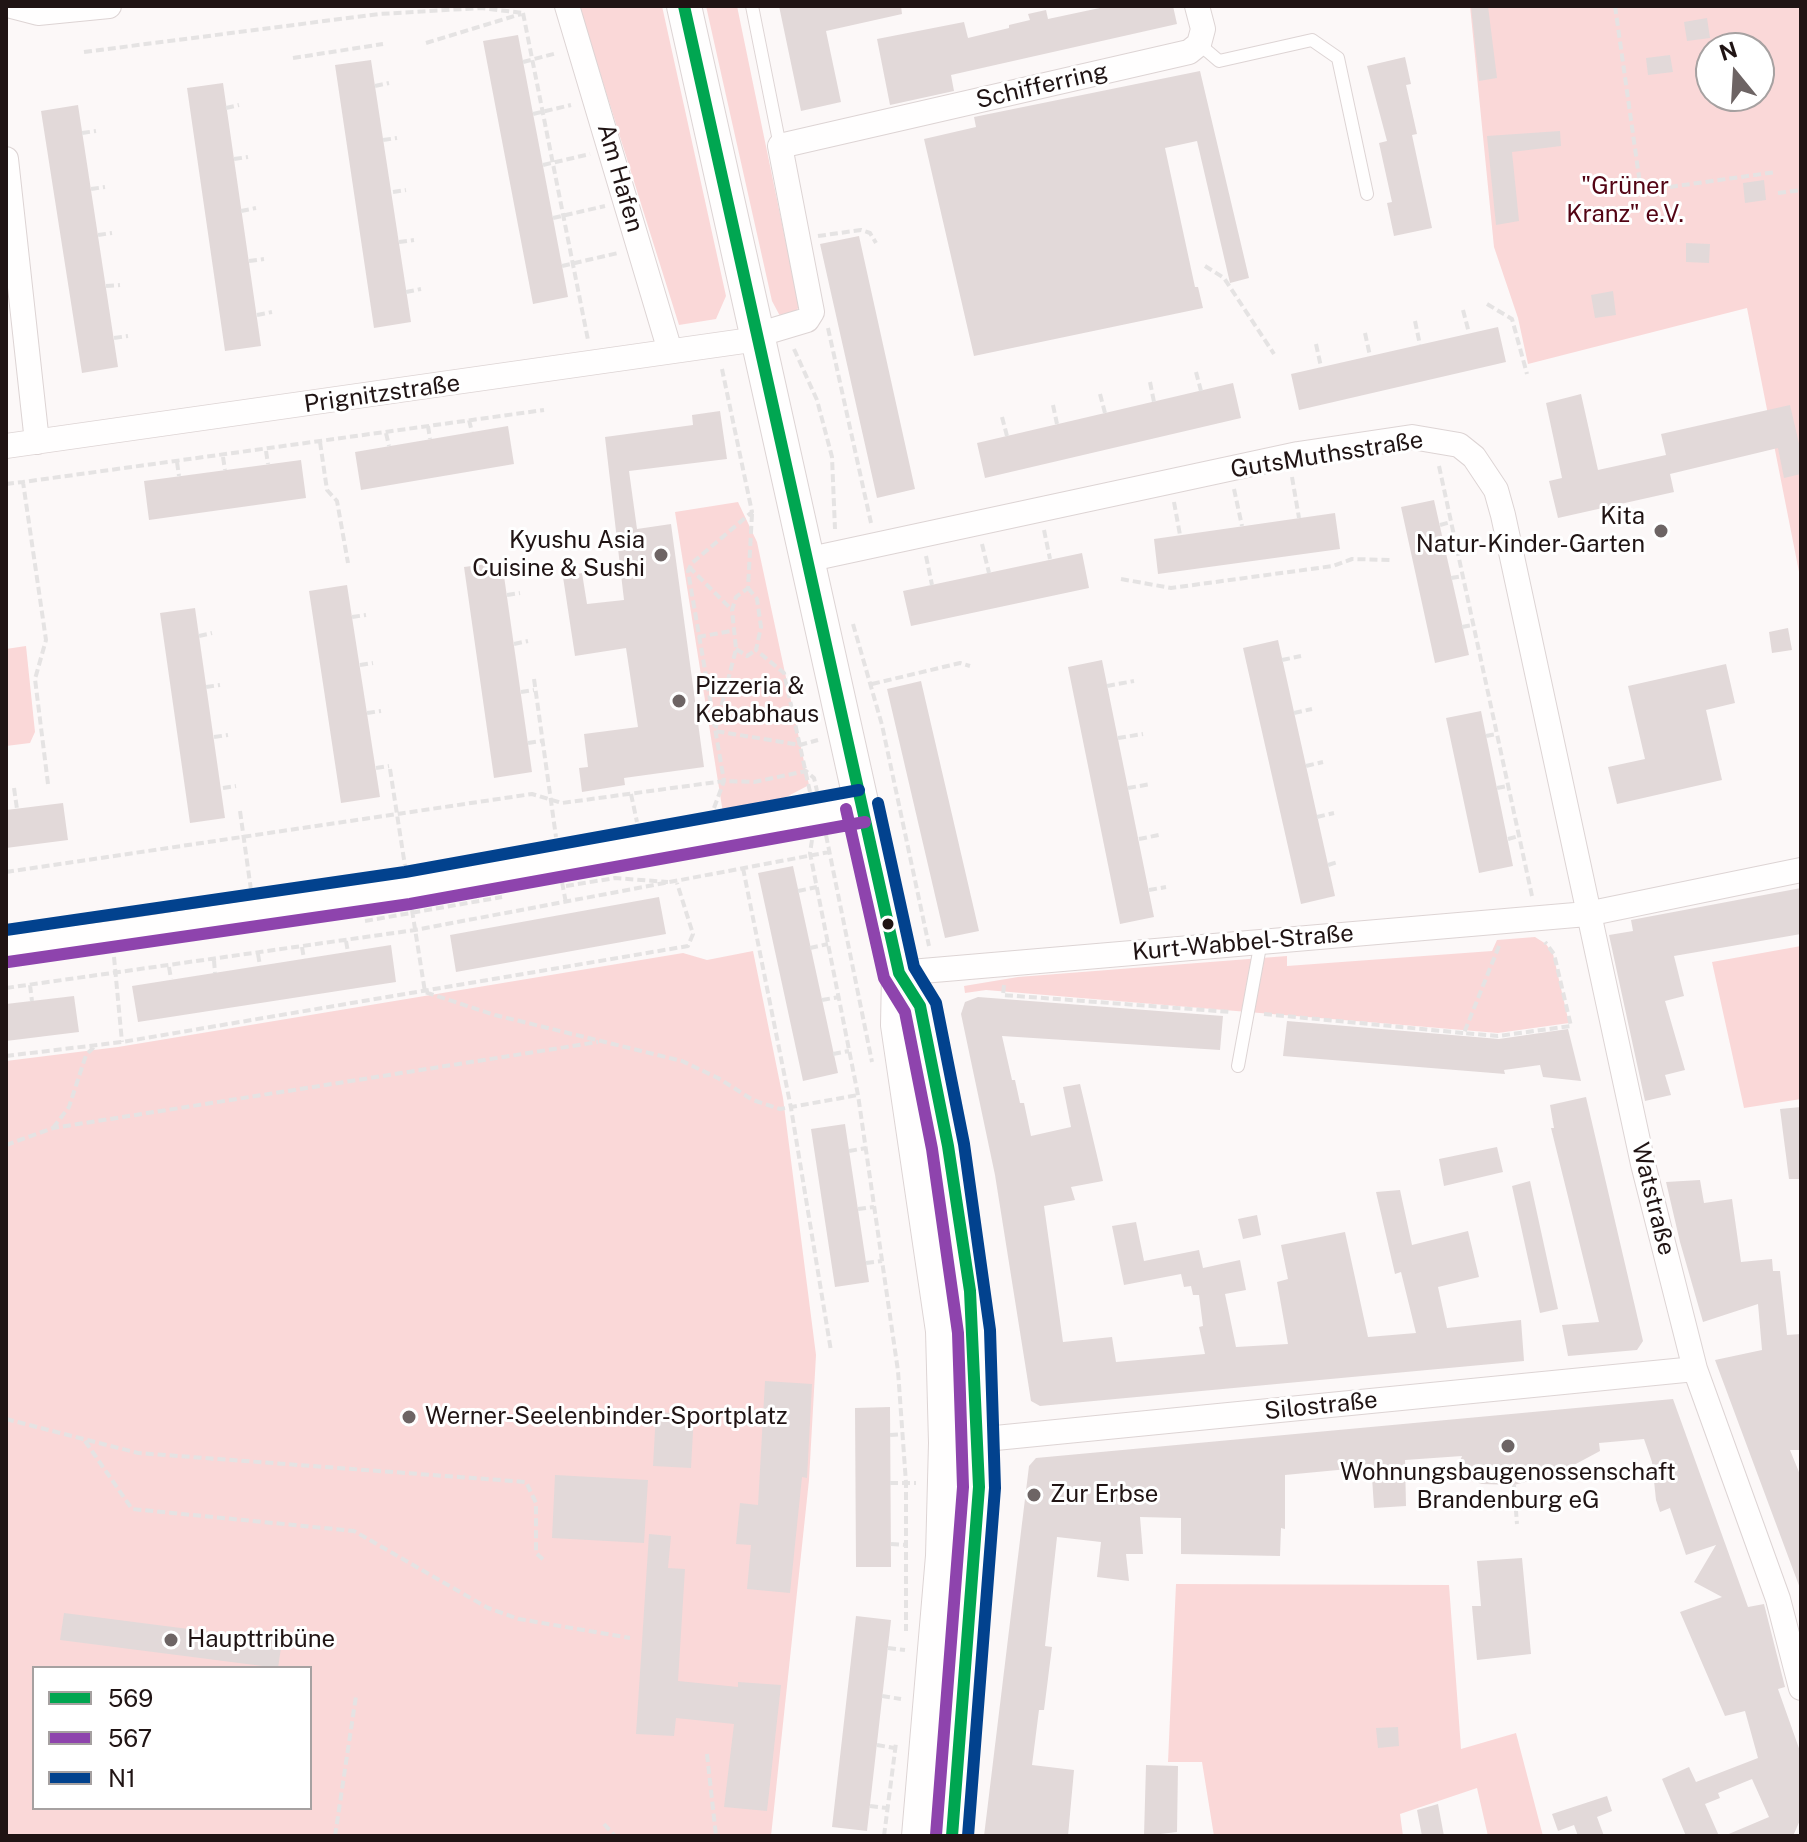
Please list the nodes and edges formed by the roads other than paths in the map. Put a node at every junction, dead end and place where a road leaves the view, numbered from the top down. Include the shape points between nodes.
1 (11, 6) edge
2 (109, 6) edge
3 (567, 6) edge
4 (684, 6) edge
5 (752, 6) edge
6 (1197, 6) edge
7 (1199, 44) junction
8 (780, 146) junction
9 (6, 159) edge
10 (1367, 194) dead end
11 (765, 334) junction
12 (670, 351) junction
13 (37, 442) junction
14 (6, 446) edge
15 (821, 557) junction
16 (862, 806) junction
17 (1801, 870) edge
18 (1587, 914) junction
19 (1261, 941) junction
20 (6, 946) edge
21 (899, 973) junction
22 (1238, 1066) dead end
23 (1695, 1369) junction
24 (962, 1442) junction
25 (1801, 1688) edge
26 (919, 1836) edge
27 (952, 1836) edge

1 - 2 street via 38,13
3 - 12 street, Am Hafen
4 - 11 main road
5 - 8 lane
6 - 7 street via 1203,29
7 - 8 street, Schifferring via 1189,52
7 - 10 lane via 1219,61 1312,40 1338,58
8 - 11 street via 812,312 807,320
9 - 13 street
11 - 12 street, Prignitzstraße
11 - 15 main road
12 - 13 street, Prignitzstraße
13 - 14 street, Prignitzstraße
15 - 16 main road via 845,734
15 - 18 street, GutsMuthsstraße via 1288,456 1412,437 1459,445 1496,490
16 - 20 street via 408,888
16 - 21 main road
17 - 18 street
18 - 19 street, Kurt-Wabbel-Straße
18 - 23 street, Watstraße
19 - 21 street, Kurt-Wabbel-Straße
19 - 22 lane
21 - 24 main road via 920,1006 948,1146 973,1318
23 - 24 street, Silostraße
23 - 25 street, Watstraße via 1778,1599
24 - 26 main road via 943,1556
24 - 27 main road via 979,1487

